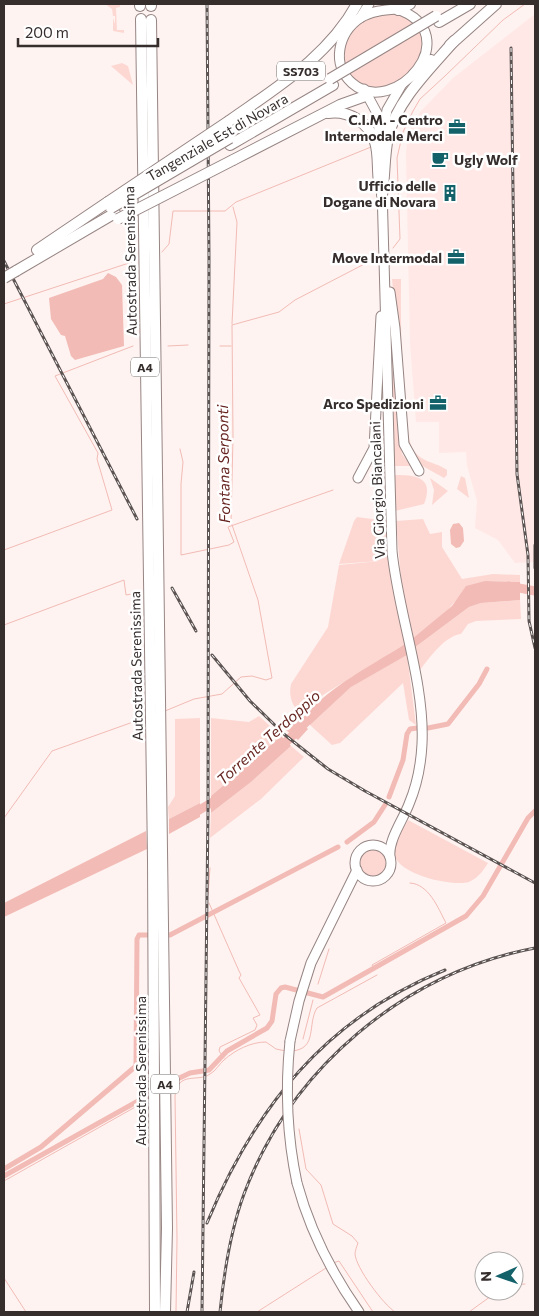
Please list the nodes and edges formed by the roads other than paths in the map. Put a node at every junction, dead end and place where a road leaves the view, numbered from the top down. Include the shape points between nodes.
1 (357, 4) edge
2 (369, 4) edge
3 (410, 4) edge
4 (457, 4) edge
5 (470, 4) edge
6 (496, 4) edge
7 (395, 8) edge
8 (360, 19) junction
9 (437, 19) junction
10 (140, 20) dead end
11 (151, 20) dead end
12 (345, 34) junction
13 (454, 41) junction
14 (312, 61) junction
15 (414, 74) junction
16 (402, 84) junction
17 (366, 92) junction
18 (320, 115) junction
19 (382, 142) junction
20 (382, 195) junction
21 (113, 210) junction
22 (383, 248) junction
23 (11, 269) edge
24 (4, 278) edge
25 (419, 471) dead end
26 (358, 478) dead end
27 (156, 714) junction
28 (404, 816) junction
29 (378, 846) junction
30 (158, 857) junction
31 (390, 857) junction
32 (357, 870) junction
33 (371, 880) junction
34 (335, 915) junction
35 (155, 1312) edge
36 (165, 1312) edge
37 (359, 1312) edge

1 - 14 highway, SS703
2 - 8 main road
3 - 7 highway
4 - 9 highway, Tangenziale Est di Novara / SS703
5 - 9 highway, Tangenziale Est di Novara / SS703
6 - 13 highway
7 - 8 main road via 377,11
7 - 15 main road via 415,18 426,38 426,53
8 - 12 main road
9 - 21 highway, Tangenziale Est di Novara / SS703, bridge
10 - 27 highway, Autostrada Serenissima / A4
11 - 27 highway, Autostrada Serenissima / A4
12 - 14 highway, SS703
12 - 17 main road via 339,53 341,70
13 - 15 highway
13 - 19 highway via 404,103
14 - 21 highway, SS703, bridge
15 - 16 main road
16 - 17 main road
16 - 19 main road, Via Giorgio Biancalani via 387,110
17 - 18 highway, SS703
17 - 19 main road, Via Giorgio Biancalani via 378,115
18 - 19 highway, SS703 via 336,112 352,116
18 - 21 highway, SS703, bridge via 233,160
19 - 20 highway, SS703
19 - 20 main road, Via Giorgio Biancalani
20 - 22 main road, Via Giorgio Biancalani
21 - 23 highway, Tangenziale Est di Novara / SS703
22 - 25 main road via 395,328 404,444
22 - 26 main road via 374,448
22 - 28 main road, Via Giorgio Biancalani via 390,522 398,595 422,721 422,752
23 - 24 highway, Tangenziale Est di Novara / SS703, bridge
27 - 30 highway, Autostrada Serenissima / A4 via 162,800
27 - 30 highway, Autostrada Serenissima / A4 via 152,806
28 - 29 main road
28 - 31 main road via 390,844
29 - 31 main road
29 - 32 main road via 367,846 358,852
30 - 35 highway, Autostrada Serenissima / A4
30 - 36 highway, Autostrada Serenissima / A4 via 167,1228
31 - 33 main road via 387,874
32 - 33 main road via 365,879
32 - 34 main road
33 - 34 main road via 358,885
34 - 37 main road, bridge via 317,950 302,992 290,1041 287,1104 290,1138 307,1218 329,1266

